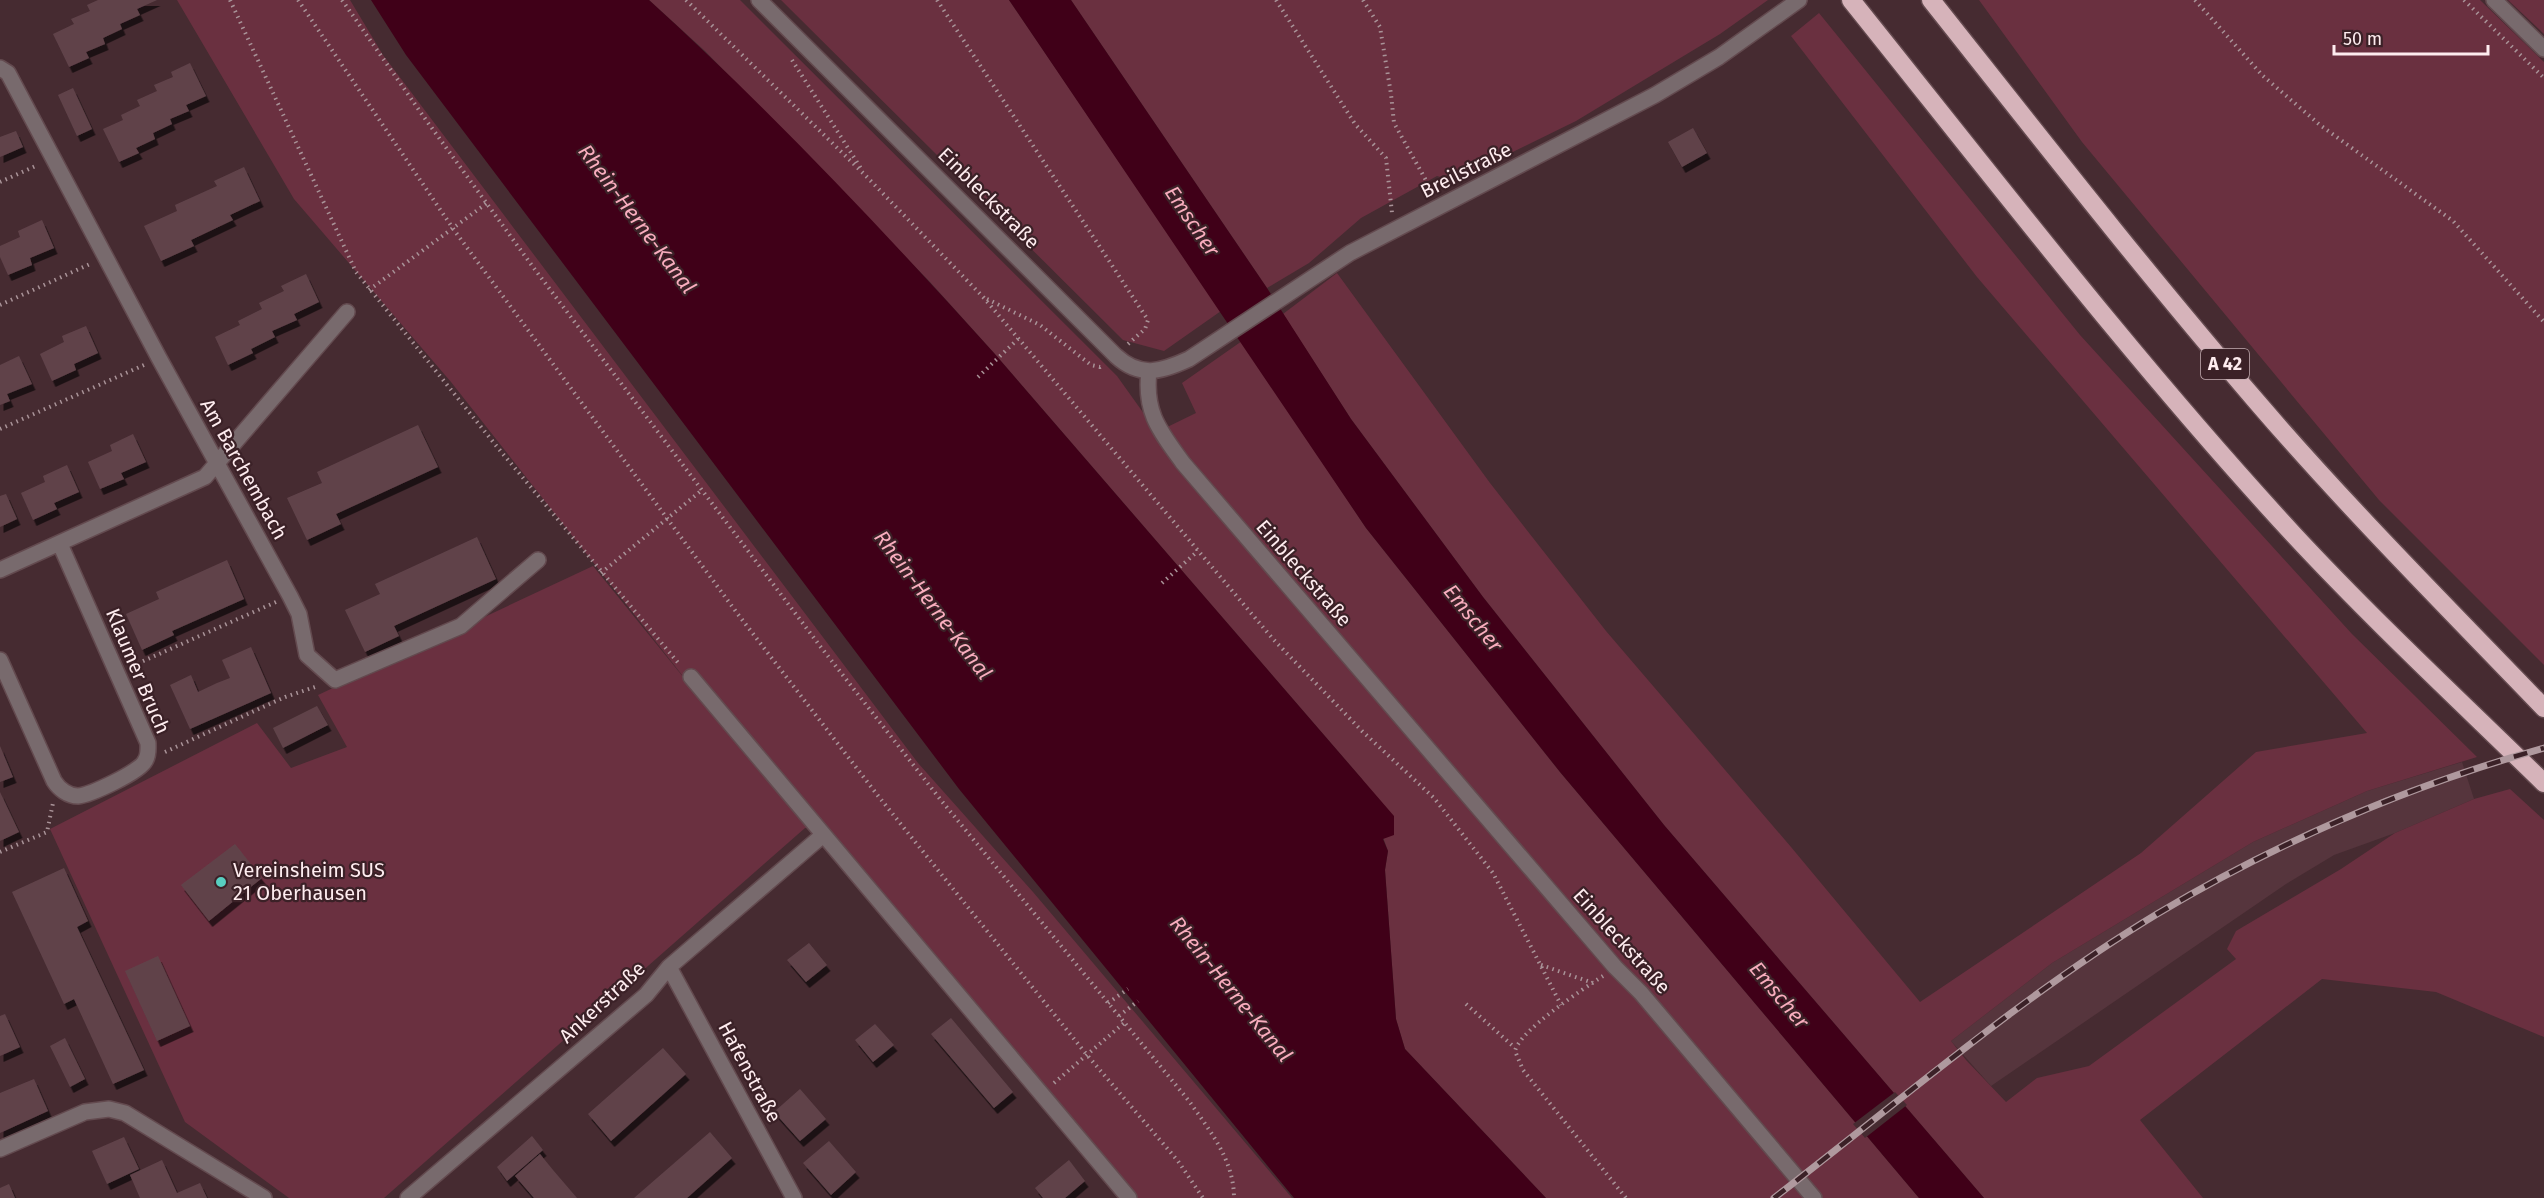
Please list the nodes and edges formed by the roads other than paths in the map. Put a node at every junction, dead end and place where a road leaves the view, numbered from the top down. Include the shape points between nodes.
1 (759, 0) edge
2 (1799, 0) edge
3 (1851, 0) edge
4 (1931, 0) edge
5 (2494, 0) edge
6 (2544, 49) edge
7 (0, 68) edge
8 (347, 312) dead end
9 (1149, 371) junction
10 (217, 464) junction
11 (60, 544) junction
12 (538, 560) dead end
13 (0, 570) edge
14 (0, 660) edge
15 (691, 676) road end
16 (2544, 708) edge
17 (2544, 783) edge
18 (823, 835) junction
19 (669, 967) junction
20 (0, 1149) edge
21 (264, 1198) edge
22 (408, 1198) edge
23 (794, 1198) edge
24 (1129, 1198) edge
25 (1814, 1198) edge

1 - 9 street, Einbleckstraße via 1116,356 1131,367
2 - 9 street, Breilstraße via 1719,57 1655,95 1350,253 1174,366
3 - 17 highway via 2224,458 2347,591
4 - 16 highway, A 42 via 2149,275 2258,404 2369,528
5 - 6 street
7 - 10 street, Am Barchembach via 8,73
8 - 10 street
9 - 25 street, Einbleckstraße via 1149,405 1183,463
10 - 11 street via 205,477
10 - 12 street, Am Barchembach via 299,614 307,655 335,680 461,626
11 - 13 street
11 - 14 street, Klaumer Bruch via 148,742 146,760 133,772 87,794 69,795 57,786
15 - 18 street
18 - 19 street, Ankerstraße
18 - 24 street
19 - 22 street, Ankerstraße via 646,995
19 - 23 street, Hafenstraße
20 - 21 street via 73,1117 108,1109 125,1113

